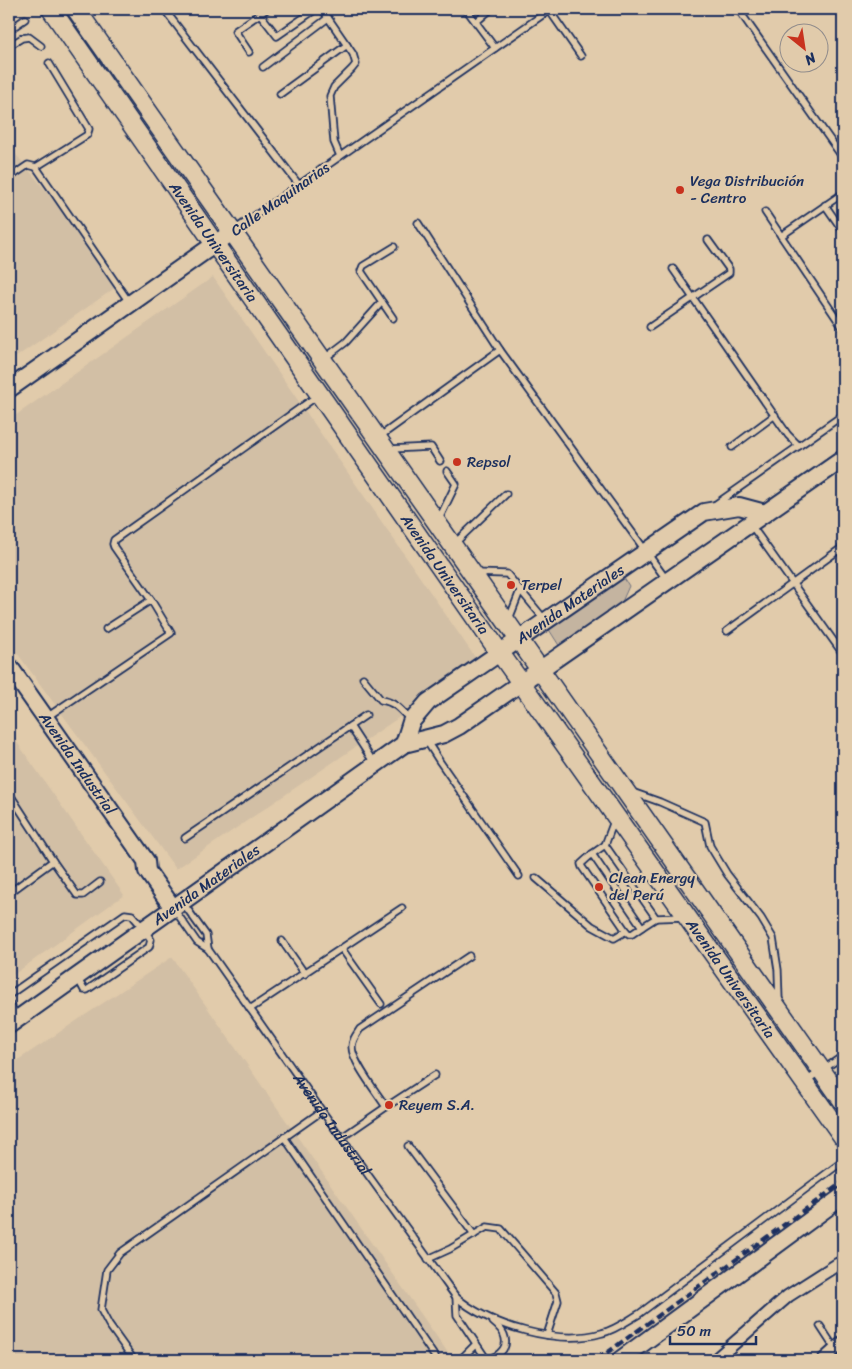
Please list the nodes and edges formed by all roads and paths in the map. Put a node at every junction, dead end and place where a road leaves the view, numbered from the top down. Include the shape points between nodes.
1 (51, 9) edge
2 (76, 9) edge
3 (164, 9) edge
4 (267, 9) edge
5 (316, 9) edge
6 (322, 9) edge
7 (466, 9) edge
8 (491, 9) edge
9 (550, 9) edge
10 (738, 9) edge
11 (260, 14) junction
12 (328, 18) junction
13 (25, 19) dead end
14 (476, 22) junction
15 (9, 30) edge
16 (347, 45) junction
17 (9, 46) edge
18 (41, 46) dead end
19 (495, 48) junction
20 (249, 52) dead end
21 (581, 56) dead end
22 (49, 63) dead end
23 (262, 67) dead end
24 (280, 94) dead end
25 (340, 156) junction
26 (843, 158) edge
27 (36, 167) junction
28 (9, 178) edge
29 (299, 185) junction
30 (842, 194) edge
31 (825, 205) junction
32 (765, 212) dead end
33 (418, 224) dead end
34 (843, 231) edge
35 (232, 232) junction
36 (781, 236) junction
37 (708, 240) dead end
38 (214, 245) junction
39 (394, 247) dead end
40 (673, 268) dead end
41 (693, 297) junction
42 (382, 302) junction
43 (130, 303) junction
44 (393, 318) dead end
45 (650, 327) dead end
46 (843, 328) edge
47 (500, 350) junction
48 (322, 360) junction
49 (333, 376) junction
50 (9, 389) edge
51 (317, 392) junction
52 (775, 415) junction
53 (843, 415) edge
54 (381, 444) junction
55 (799, 446) junction
56 (732, 447) dead end
57 (843, 459) edge
58 (440, 461) dead end
59 (447, 471) dead end
60 (506, 494) dead end
61 (704, 512) junction
62 (765, 513) junction
63 (437, 523) junction
64 (750, 523) junction
65 (453, 545) junction
66 (843, 547) edge
67 (646, 553) junction
68 (472, 573) junction
69 (667, 581) junction
70 (792, 584) junction
71 (520, 591) junction
72 (151, 600) junction
73 (546, 621) junction
74 (508, 623) junction
75 (106, 629) dead end
76 (727, 631) dead end
77 (519, 640) junction
78 (500, 653) junction
79 (843, 654) edge
80 (9, 666) edge
81 (539, 669) junction
82 (363, 678) dead end
83 (521, 682) junction
84 (366, 715) dead end
85 (46, 718) junction
86 (411, 722) junction
87 (350, 726) junction
88 (426, 740) junction
89 (404, 744) junction
90 (375, 765) junction
91 (623, 788) junction
92 (9, 793) edge
93 (635, 805) junction
94 (617, 817) junction
95 (185, 838) dead end
96 (606, 845) junction
97 (592, 854) junction
98 (53, 861) junction
99 (519, 876) dead end
100 (536, 878) dead end
101 (100, 882) dead end
102 (9, 893) edge
103 (178, 905) junction
104 (402, 908) dead end
105 (687, 917) junction
106 (656, 918) junction
107 (642, 927) junction
108 (144, 929) junction
109 (626, 931) junction
110 (282, 941) dead end
111 (119, 947) junction
112 (208, 949) junction
113 (342, 949) junction
114 (469, 956) dead end
115 (129, 960) junction
116 (305, 974) junction
117 (77, 977) junction
118 (9, 995) edge
119 (9, 1003) edge
120 (381, 1004) dead end
121 (250, 1009) junction
122 (780, 1010) junction
123 (14, 1021) edge
124 (843, 1056) edge
125 (822, 1070) junction
126 (436, 1075) dead end
127 (804, 1082) junction
128 (843, 1099) edge
129 (386, 1107) junction
130 (322, 1111) junction
131 (284, 1137) junction
132 (341, 1138) junction
133 (843, 1138) edge
134 (408, 1146) dead end
135 (843, 1161) edge
136 (843, 1196) edge
137 (474, 1235) junction
138 (428, 1259) junction
139 (838, 1264) dead end
140 (456, 1297) junction
141 (487, 1318) junction
142 (820, 1326) dead end
143 (547, 1335) junction
144 (476, 1344) junction
145 (839, 1346) edge
146 (134, 1360) edge
147 (437, 1360) edge
148 (460, 1360) edge
149 (620, 1360) edge
150 (717, 1360) edge
151 (823, 1360) edge

1 - 38 main road, Avenida Universitaria
2 - 35 main road, Avenida Universitaria
3 - 29 lane
4 - 11 lane
5 - 11 lane via 277,36
6 - 12 lane
7 - 14 lane
8 - 14 lane
9 - 19 lane, Calle Maquinarias
9 - 21 lane
10 - 26 lane
11 - 20 lane via 235,31
12 - 16 lane
12 - 23 lane
13 - 15 lane
14 - 19 lane
16 - 24 lane
16 - 25 lane via 356,64 334,87 330,96 334,142
17 - 18 lane via 28,37
19 - 25 lane, Calle Maquinarias
22 - 27 lane via 89,129 87,135
25 - 29 lane, Calle Maquinarias
27 - 28 lane via 28,165
27 - 43 lane
29 - 35 lane, Calle Maquinarias
30 - 31 lane
31 - 34 lane
31 - 36 lane
32 - 36 lane
33 - 47 lane
35 - 38 street, Calle Maquinarias
35 - 48 main road, Avenida Universitaria
36 - 46 lane
37 - 41 lane via 729,273
38 - 43 street, Calle Maquinarias
38 - 51 main road, Avenida Universitaria
39 - 42 lane via 361,268
40 - 41 lane
41 - 45 lane
41 - 52 lane
42 - 44 lane
42 - 48 lane via 346,342
43 - 50 street, Calle Maquinarias
47 - 54 lane
47 - 67 lane
48 - 49 main road, Avenida Universitaria
49 - 51 main road
49 - 54 main road, Avenida Universitaria
51 - 72 lane via 114,540 114,547
51 - 78 main road, Avenida Universitaria
52 - 55 lane
52 - 56 lane
53 - 55 lane
54 - 58 lane via 431,448
54 - 63 main road, Avenida Universitaria
55 - 61 lane
57 - 62 street, Avenida Materiales
59 - 63 lane via 456,484
60 - 65 lane
61 - 62 street, Avenida Materiales via 739,506
61 - 67 street, Avenida Materiales
62 - 64 street, Avenida Materiales
63 - 65 main road, Avenida Universitaria
64 - 69 street, Avenida Materiales
64 - 70 lane
65 - 68 main road, Avenida Universitaria
66 - 70 lane
67 - 69 lane
67 - 73 street, Avenida Materiales
68 - 71 lane via 507,574
68 - 74 main road, Avenida Universitaria
69 - 81 street, Avenida Materiales
70 - 76 lane
70 - 79 lane
71 - 73 lane
71 - 74 lane
72 - 75 lane
72 - 85 lane via 171,630 170,636
73 - 77 street, Avenida Materiales
74 - 77 main road, Avenida Universitaria
77 - 78 street, Avenida Materiales
77 - 81 main road, Avenida Universitaria
78 - 83 main road, Avenida Universitaria
78 - 86 street, Avenida Materiales via 428,702
80 - 85 street, Avenida Industrial
81 - 83 street, Avenida Materiales
81 - 91 main road, Avenida Universitaria
82 - 86 lane via 381,700 392,702
83 - 88 street, Avenida Materiales via 459,726
83 - 94 main road, Avenida Universitaria
84 - 87 lane
85 - 103 street, Avenida Industrial via 146,861 147,871
86 - 89 street, Avenida Materiales
87 - 90 lane
87 - 95 lane
88 - 89 street, Avenida Materiales
88 - 99 lane
89 - 90 street, Avenida Materiales
90 - 103 street, Avenida Materiales
91 - 93 main road, Avenida Universitaria
91 - 122 lane via 705,822 710,846 722,867 774,938
92 - 98 lane
93 - 94 main road
93 - 122 main road, Avenida Universitaria
94 - 96 lane
94 - 105 main road, Avenida Universitaria
96 - 97 lane
96 - 106 lane
97 - 107 lane
97 - 109 lane via 580,864
98 - 101 lane via 77,895 83,895
98 - 102 lane
100 - 109 lane via 592,926 614,938
103 - 108 street, Avenida Materiales
103 - 112 lane, Avenida Industrial via 197,942
103 - 112 lane, Avenida Industrial via 206,935
104 - 113 lane
105 - 106 lane
105 - 127 main road, Avenida Universitaria
106 - 107 lane
107 - 109 lane via 632,934
108 - 111 street, Avenida Materiales
108 - 115 lane via 150,944
108 - 118 lane via 132,915 124,914
110 - 116 lane
111 - 115 lane
111 - 117 street, Avenida Materiales
112 - 121 lane, Avenida Industrial
113 - 116 lane
113 - 120 lane
114 - 129 lane via 360,1029 353,1040 355,1059
115 - 117 lane via 86,990
116 - 121 lane
117 - 123 street, Avenida Materiales
119 - 123 lane
121 - 130 lane, Avenida Industrial
122 - 125 main road, Avenida Universitaria
124 - 125 lane
125 - 127 lane
125 - 128 main road, Avenida Universitaria
126 - 129 lane
127 - 133 main road, Avenida Universitaria
129 - 132 lane
130 - 131 lane
130 - 132 lane, Avenida Industrial
131 - 146 lane via 120,1253 107,1270 101,1310
131 - 147 lane
132 - 138 lane, Avenida Industrial
134 - 137 lane
135 - 143 lane via 619,1326 585,1337
136 - 149 street
137 - 138 lane
137 - 143 lane via 487,1228 501,1229 556,1293 558,1301
138 - 140 lane, Avenida Industrial
139 - 150 street via 788,1296
140 - 141 lane
140 - 144 lane via 457,1315
141 - 143 lane
141 - 144 lane via 502,1331 505,1338 503,1349 489,1359
142 - 145 lane
144 - 148 lane
145 - 151 street

